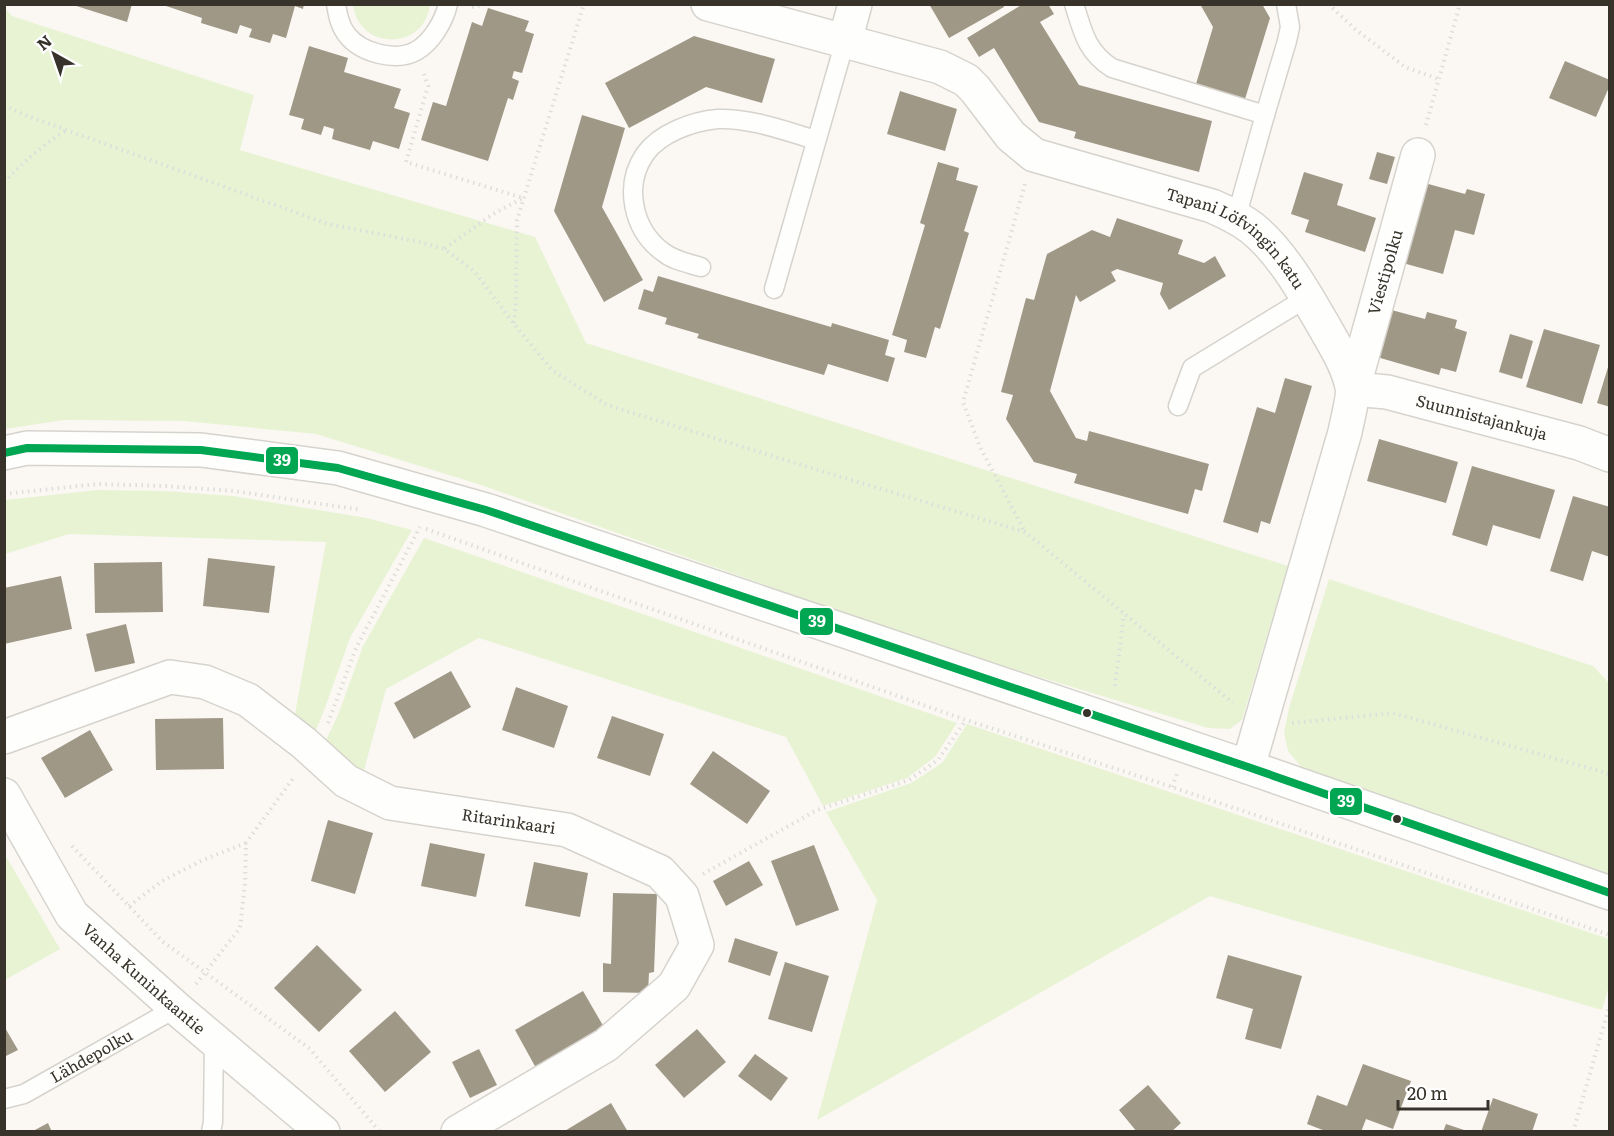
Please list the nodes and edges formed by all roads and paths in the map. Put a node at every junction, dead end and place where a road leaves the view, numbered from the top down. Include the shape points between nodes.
1 (336, 4) edge
2 (448, 4) edge
3 (584, 4) edge
4 (708, 4) edge
5 (855, 4) edge
6 (1074, 4) edge
7 (1286, 4) edge
8 (1328, 4) edge
9 (1460, 4) edge
10 (845, 41) junction
11 (416, 51) junction
12 (1439, 79) junction
13 (4, 105) edge
14 (1264, 115) junction
15 (67, 130) junction
16 (816, 140) junction
17 (1034, 155) junction
18 (1418, 155) joint
19 (4, 182) edge
20 (523, 198) junction
21 (1236, 218) junction
22 (444, 249) junction
23 (701, 267) dead end
24 (774, 289) dead end
25 (1308, 297) junction
26 (513, 324) junction
27 (1353, 389) junction
28 (1178, 406) dead end
29 (4, 453) edge
30 (1610, 454) edge
31 (4, 494) edge
32 (369, 512) dead end
33 (410, 524) dead end
34 (1026, 532) junction
35 (1124, 613) junction
36 (1115, 686) dead end
37 (966, 720) junction
38 (1263, 720) junction
39 (4, 737) edge
40 (1248, 767) junction
41 (1610, 774) edge
42 (4, 795) edge
43 (246, 843) dead end
44 (71, 846) dead end
45 (1610, 893) edge
46 (682, 896) junction
47 (129, 906) junction
48 (1610, 935) edge
49 (1610, 1004) edge
50 (176, 1008) junction
51 (214, 1039) junction
52 (4, 1099) edge
53 (211, 1131) edge
54 (323, 1131) edge
55 (380, 1131) edge
56 (458, 1131) edge
57 (1573, 1131) edge

1 - 11 lane via 338,20 354,43 380,54 397,56
2 - 11 lane via 442,21
3 - 20 path
4 - 10 street, Tapani Löfvingin katu
5 - 10 street
6 - 14 lane via 1085,39 1097,58 1112,68
7 - 14 lane via 1290,27
8 - 12 path via 1405,67
9 - 12 path
10 - 16 lane
10 - 17 street, Tapani Löfvingin katu via 940,67 966,80 1011,136
11 - 20 path via 428,86 406,162
12 - 18 path
13 - 15 path
14 - 21 lane
15 - 19 path
15 - 22 path via 328,224
16 - 23 lane via 753,123 718,119 674,131 645,155 637,171 633,200 642,230 664,253
16 - 24 lane
17 - 21 street, Tapani Löfvingin katu via 1212,206
17 - 34 path via 963,402 980,447
18 - 27 street, Viestipolku
20 - 22 path
20 - 26 path via 517,220
21 - 25 street, Tapani Löfvingin katu via 1275,251
22 - 26 path via 474,271
25 - 27 street, Tapani Löfvingin katu via 1342,359
25 - 28 lane via 1192,368
26 - 34 path via 552,370 607,405
27 - 30 street, Suunnistajankuja via 1387,392
27 - 38 street via 1345,432
29 - 40 street via 27,448 201,450 338,468 486,510
31 - 32 path via 98,484 165,486 234,491
33 - 37 path
34 - 35 path
35 - 36 path
35 - 38 path via 1247,714
37 - 46 path via 938,760 909,780 817,810 706,872
37 - 48 path
38 - 40 street
38 - 41 path via 1284,724 1393,713
39 - 46 street, Ritarinkaari via 170,677 204,682 248,700 346,781 390,803 567,830 660,872
40 - 45 street
42 - 50 street, Vanha Kuninkaantie via 72,915
43 - 47 path via 162,881
44 - 47 path
46 - 56 street, Ritarinkaari via 697,945 674,986 606,1046
47 - 55 path via 162,941 310,1049
49 - 57 path
50 - 51 street, Vanha Kuninkaantie
50 - 52 lane, Lähdepolku via 24,1094
51 - 53 lane
51 - 54 street, Vanha Kuninkaantie

